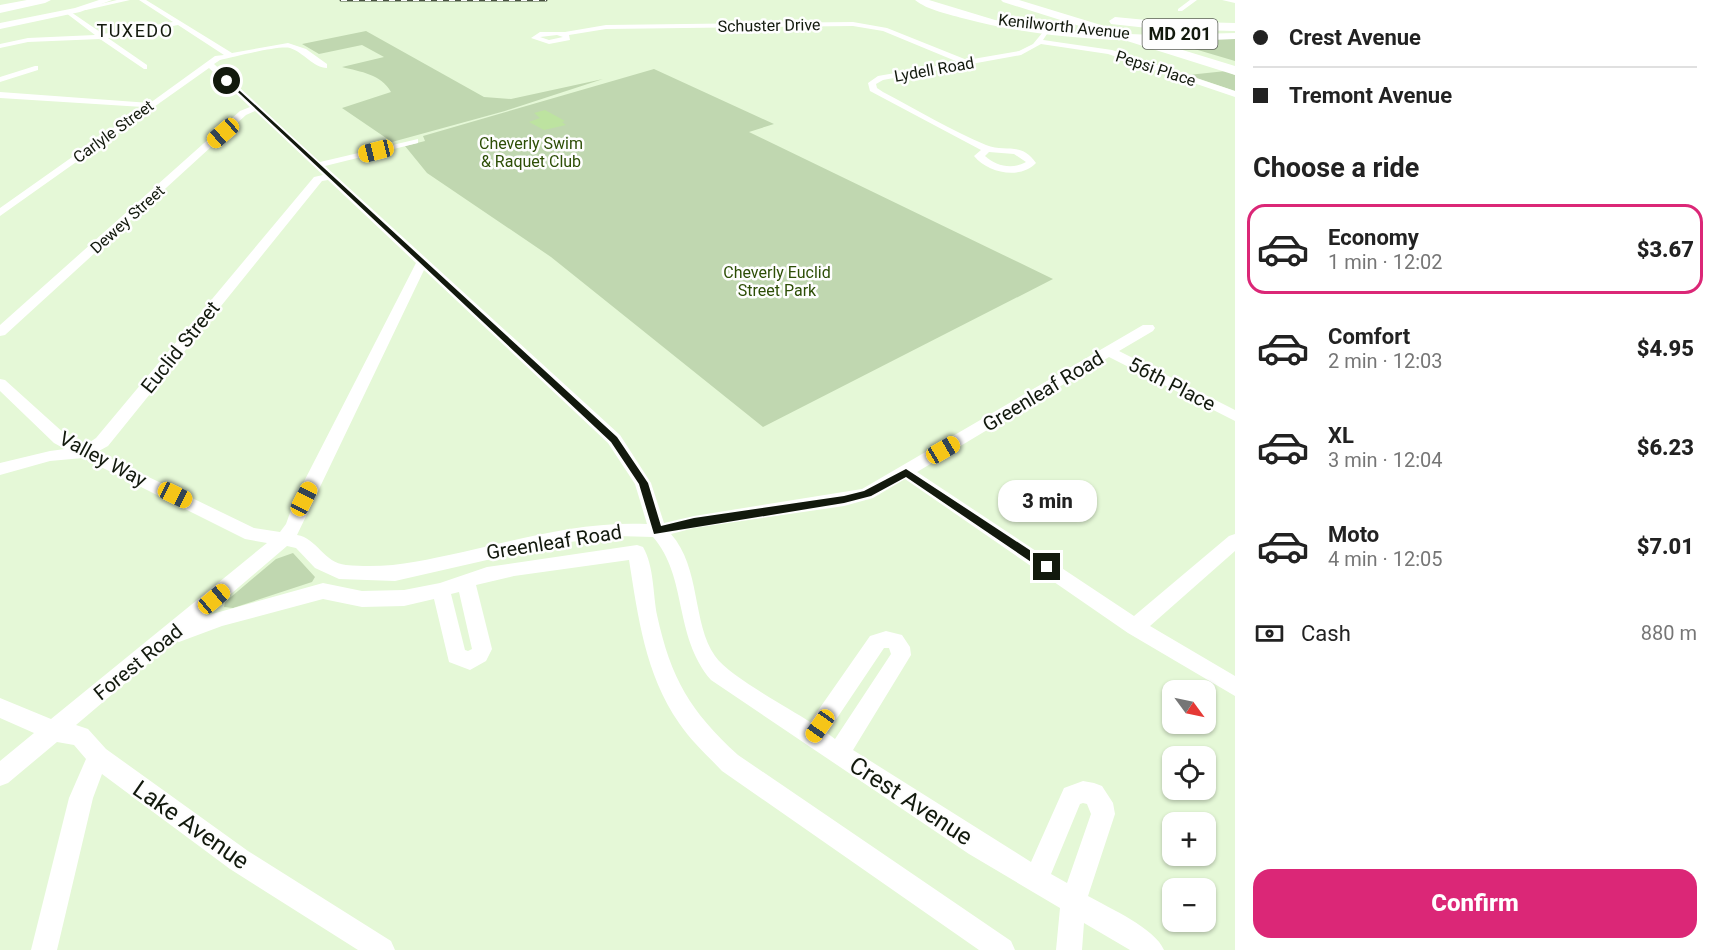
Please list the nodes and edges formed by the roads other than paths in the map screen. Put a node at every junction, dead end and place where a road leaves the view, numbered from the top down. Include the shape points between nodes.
1 (24, 0) edge
2 (45, 0) edge
3 (108, 0) edge
4 (127, 0) edge
5 (142, 0) edge
6 (920, 0) edge
7 (931, 0) edge
8 (1007, 0) edge
9 (1024, 0) edge
10 (1035, 0) edge
11 (1194, 0) edge
12 (1225, 0) edge
13 (1235, 1) edge
14 (0, 7) edge
15 (86, 8) junction
16 (1180, 10) dead end
17 (68, 12) junction
18 (179, 23) junction
19 (0, 26) edge
20 (1235, 27) edge
21 (1047, 29) junction
22 (565, 34) dead end
23 (1235, 34) edge
24 (103, 36) junction
25 (1039, 42) junction
26 (0, 46) edge
27 (230, 56) junction
28 (209, 63) junction
29 (967, 63) junction
30 (1235, 65) edge
31 (324, 66) dead end
32 (144, 67) dead end
33 (35, 68) dead end
34 (1235, 71) edge
35 (0, 80) edge
36 (1235, 94) edge
37 (0, 95) edge
38 (149, 105) junction
39 (255, 108) junction
40 (416, 141) dead end
41 (987, 149) dead end
42 (318, 165) junction
43 (330, 176) junction
44 (0, 213) edge
45 (423, 261) junction
46 (451, 286) junction
47 (408, 289) junction
48 (1148, 328) dead end
49 (0, 332) edge
50 (1110, 352) junction
51 (0, 383) edge
52 (1235, 416) edge
53 (83, 453) junction
54 (0, 469) edge
55 (906, 472) junction
56 (658, 531) junction
57 (285, 538) junction
58 (1235, 541) edge
59 (637, 552) junction
60 (339, 572) junction
61 (466, 583) junction
62 (441, 590) junction
63 (323, 591) junction
64 (1135, 627) junction
65 (165, 640) junction
66 (1235, 687) edge
67 (0, 708) edge
68 (54, 731) junction
69 (812, 737) junction
70 (838, 754) junction
71 (98, 757) junction
72 (0, 775) edge
73 (1036, 880) junction
74 (1072, 902) junction
75 (44, 950) edge
76 (382, 950) edge
77 (1002, 950) edge
78 (1069, 950) edge
79 (1151, 950) edge

1 - 14 highway
2 - 14 highway
3 - 15 main road
4 - 15 street
5 - 18 street
6 - 21 main road, Kenilworth Avenue / MD 201 via 964,15
7 - 21 main road, Kenilworth Avenue / MD 201
8 - 34 highway
9 - 30 highway
10 - 20 highway via 1122,22
11 - 16 street
12 - 13 street
15 - 17 main road
17 - 19 main road
17 - 24 street
18 - 24 street
18 - 27 street
21 - 23 main road, Kenilworth Avenue / MD 201 via 1143,38
21 - 25 street
22 - 29 street, Schuster Drive via 606,27 856,24 885,29
24 - 26 street via 23,40
24 - 32 street
25 - 29 street, Lydell Road via 1022,53
25 - 36 street, Pepsi Place via 1109,52
27 - 28 street, Carlyle Street
27 - 31 street, Carlyle Street via 288,45
28 - 38 street, Carlyle Street
28 - 39 street, Crest Avenue
29 - 41 street, Lydell Road via 881,78 872,86 880,94
33 - 35 street
37 - 38 street
38 - 44 street, Carlyle Street
39 - 42 street, Crest Avenue
39 - 49 street, Dewey Street via 243,113
40 - 42 street
42 - 43 street, Crest Avenue
43 - 45 street, Crest Avenue
43 - 53 street, Euclid Street via 318,179 102,442
45 - 46 street, Crest Avenue
45 - 47 street, Forest Road
46 - 47 street via 429,284
46 - 56 street, Crest Avenue via 614,439 643,483
47 - 57 street, Forest Road
48 - 50 street, Greenleaf Road
50 - 52 street, 56th Place
50 - 55 street, Greenleaf Road
51 - 53 street, Valley Way via 60,439
53 - 54 street via 50,456
53 - 57 street, Valley Way via 251,534
55 - 56 street, Greenleaf Road via 867,494 844,500
55 - 64 street
56 - 59 street
56 - 60 street, Greenleaf Road via 617,529 562,536 395,574
56 - 69 street, Crest Avenue via 673,548 679,564 706,660 733,685
57 - 60 street via 301,542 321,563
57 - 65 street, Forest Road
58 - 64 street
59 - 61 street, Greenleaf Road via 514,569
59 - 77 street via 653,647 663,677 696,730 730,763
60 - 63 street
61 - 62 street, Greenleaf Road
61 - 62 street via 482,649 470,661 456,656
62 - 63 street, Greenleaf Road via 383,601
63 - 65 street via 219,619
64 - 66 street
65 - 68 street, Forest Road
67 - 68 street, Lake Avenue
68 - 71 street, Lake Avenue via 80,736
68 - 72 street, Forest Road
69 - 70 street, Crest Avenue
69 - 70 street via 878,642 895,641 901,655
70 - 73 street, Crest Avenue
71 - 75 street via 81,798
71 - 76 street, Lake Avenue via 239,860
73 - 74 street, Crest Avenue
73 - 74 street via 1072,796 1094,794 1103,814
74 - 78 street
74 - 79 street, Crest Avenue

